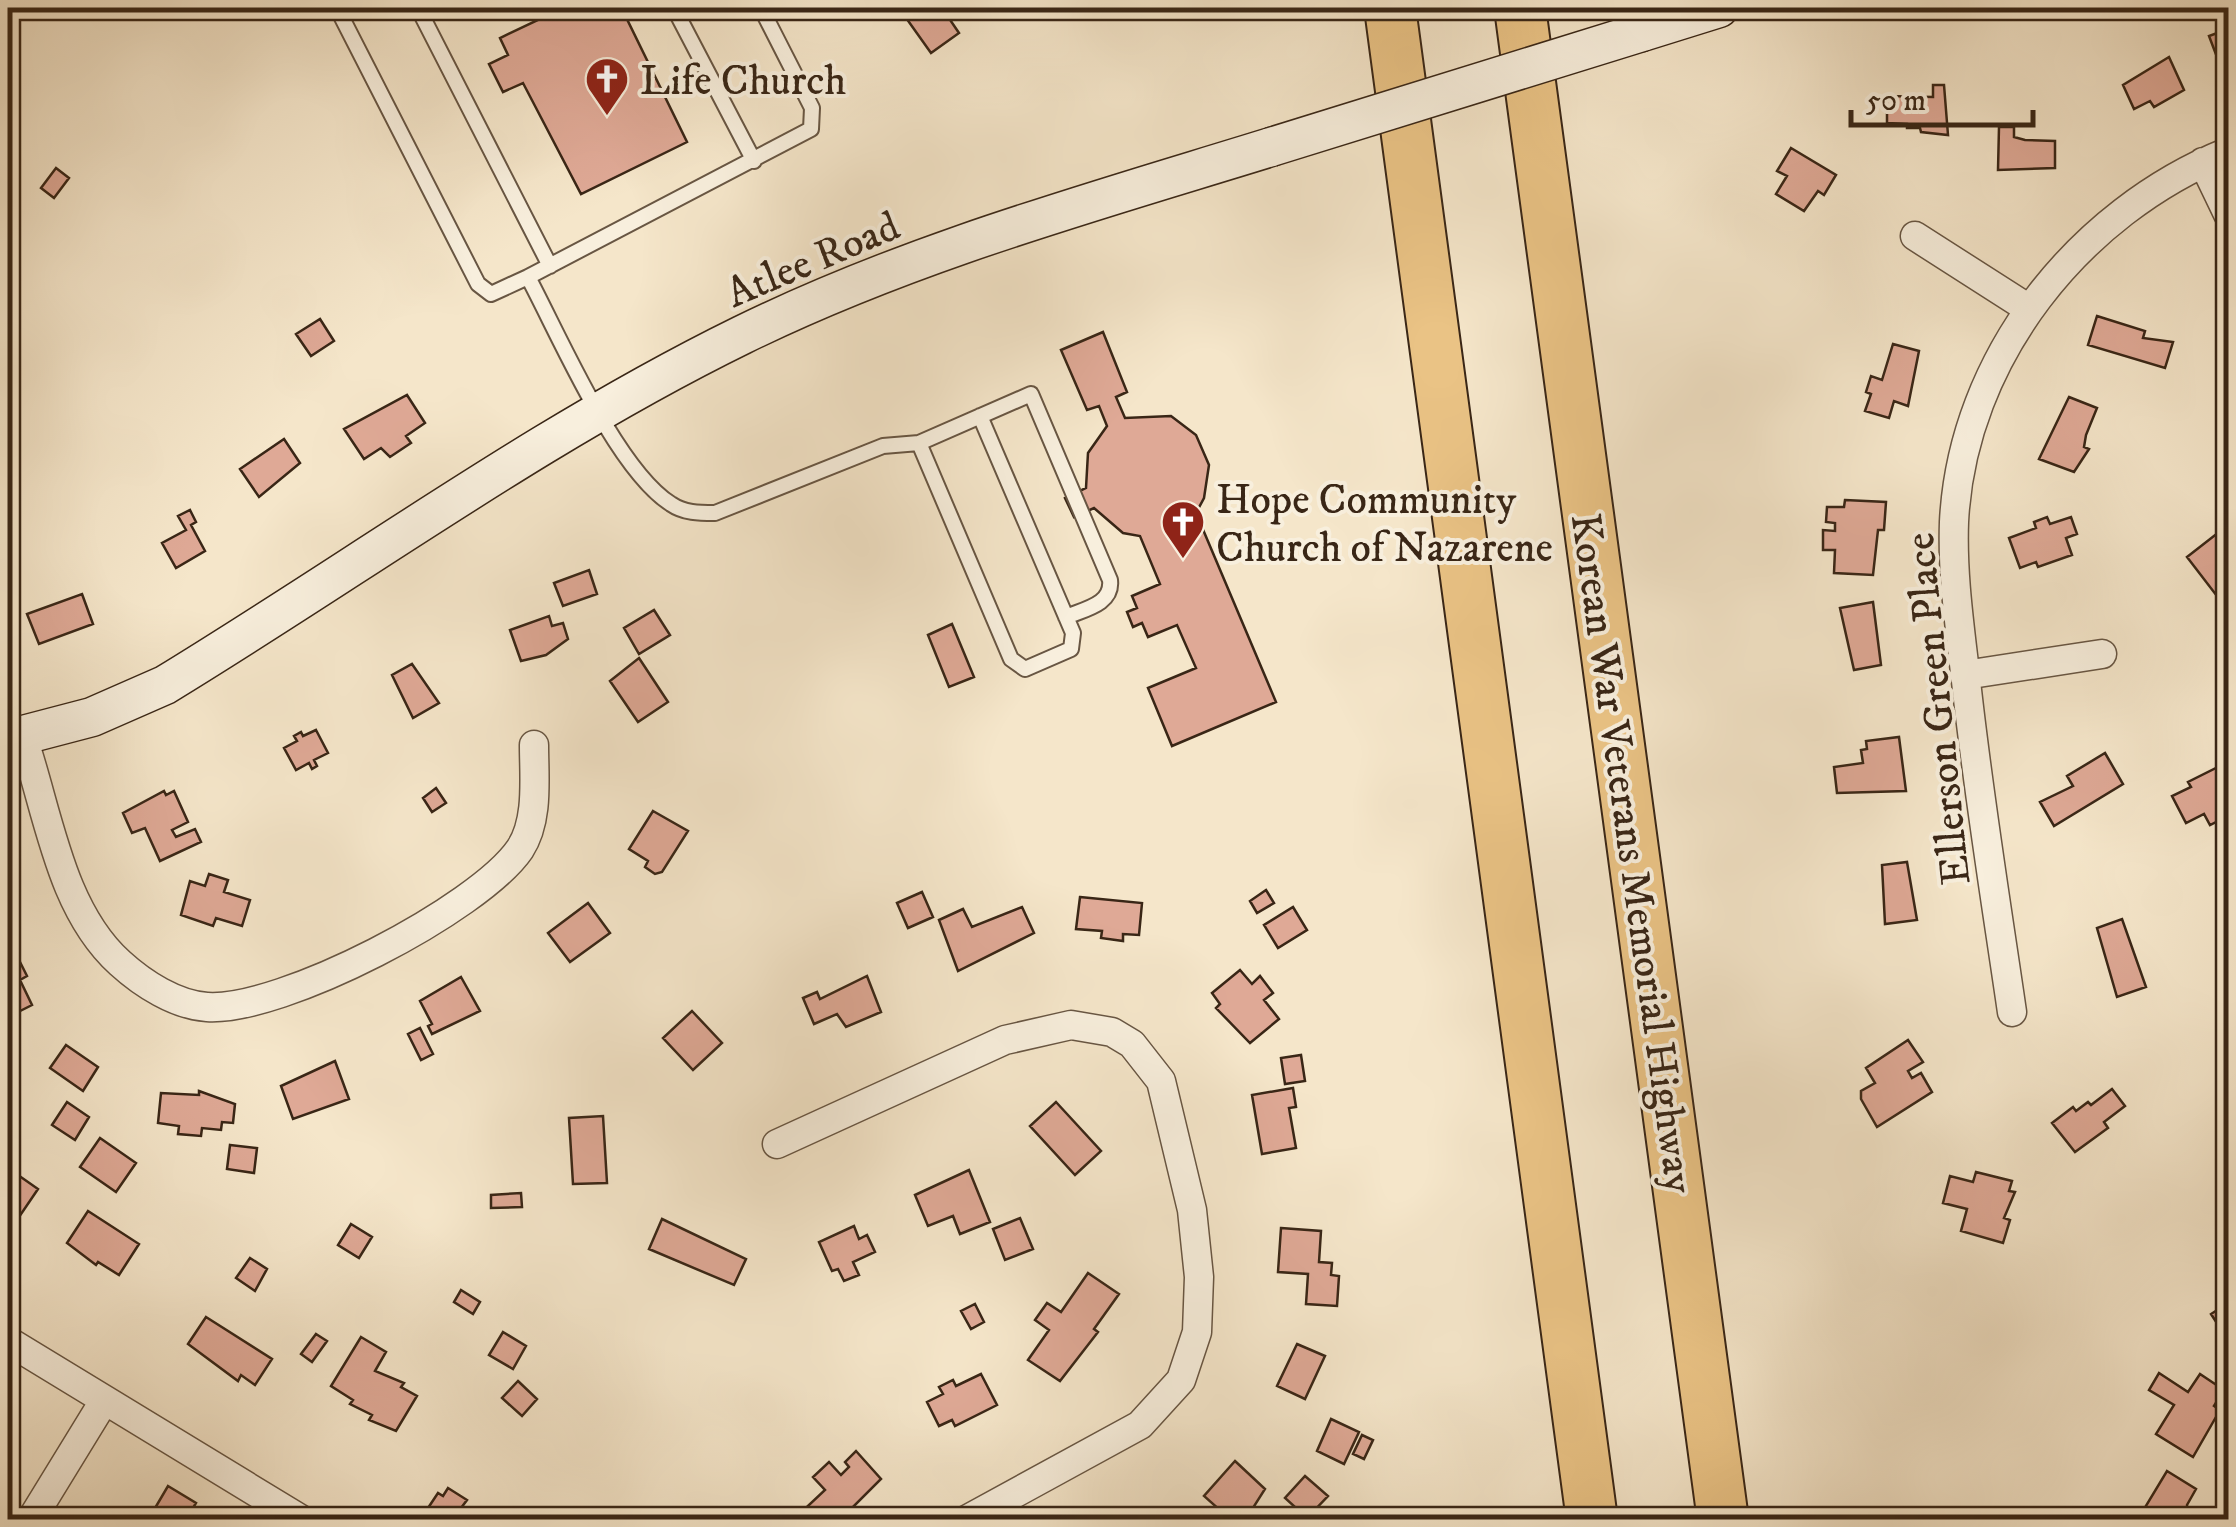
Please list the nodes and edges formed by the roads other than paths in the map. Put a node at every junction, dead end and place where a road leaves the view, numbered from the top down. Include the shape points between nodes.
1 (337, 8) edge
2 (418, 8) edge
3 (674, 8) edge
4 (761, 8) edge
5 (1390, 8) edge
6 (1520, 8) edge
7 (1719, 8) edge
8 (2216, 157) edge
9 (754, 161) junction
10 (2228, 214) edge
11 (1915, 236) dead end
12 (550, 266) junction
13 (528, 278) junction
14 (2030, 308) junction
15 (599, 412) junction
16 (980, 416) junction
17 (919, 443) junction
18 (1066, 617) junction
19 (2102, 654) dead end
20 (1965, 675) junction
21 (15, 737) edge
22 (534, 744) dead end
23 (2012, 1012) dead end
24 (777, 1144) dead end
25 (8, 1342) edge
26 (104, 1401) junction
27 (31, 1520) edge
28 (302, 1520) edge
29 (966, 1520) edge
30 (1592, 1520) edge
31 (1723, 1520) edge

1 - 13 lane via 478,284 491,294
2 - 12 lane
3 - 9 lane
4 - 9 lane via 814,120 803,136
5 - 30 highway
6 - 31 highway, Korean War Veterans Memorial Highway
7 - 15 main road, Atlee Road, bridge via 1053,215 834,293
8 - 10 street
8 - 14 street, Ellerson Green Place via 2132,205 2086,243
9 - 12 lane
11 - 14 street
12 - 13 lane
13 - 15 lane
14 - 20 street, Ellerson Green Place via 1990,379 1960,472 1954,569
15 - 17 lane via 649,485 674,507 694,513 715,513 883,446
15 - 21 main road, Atlee Road via 165,685 92,717
16 - 17 lane
16 - 18 lane
16 - 18 lane via 1031,394 1112,590
17 - 18 lane via 1012,658 1025,669 1071,649
19 - 20 street
20 - 23 street, Ellerson Green Place
21 - 22 street via 96,937 146,984 176,1000 216,1008 317,983 431,919 508,864 528,831
24 - 29 street via 1005,1040 1070,1024 1112,1032 1132,1044 1162,1081 1192,1210 1199,1277 1197,1332 1181,1380 1140,1426
25 - 26 street
26 - 27 street
26 - 28 street

